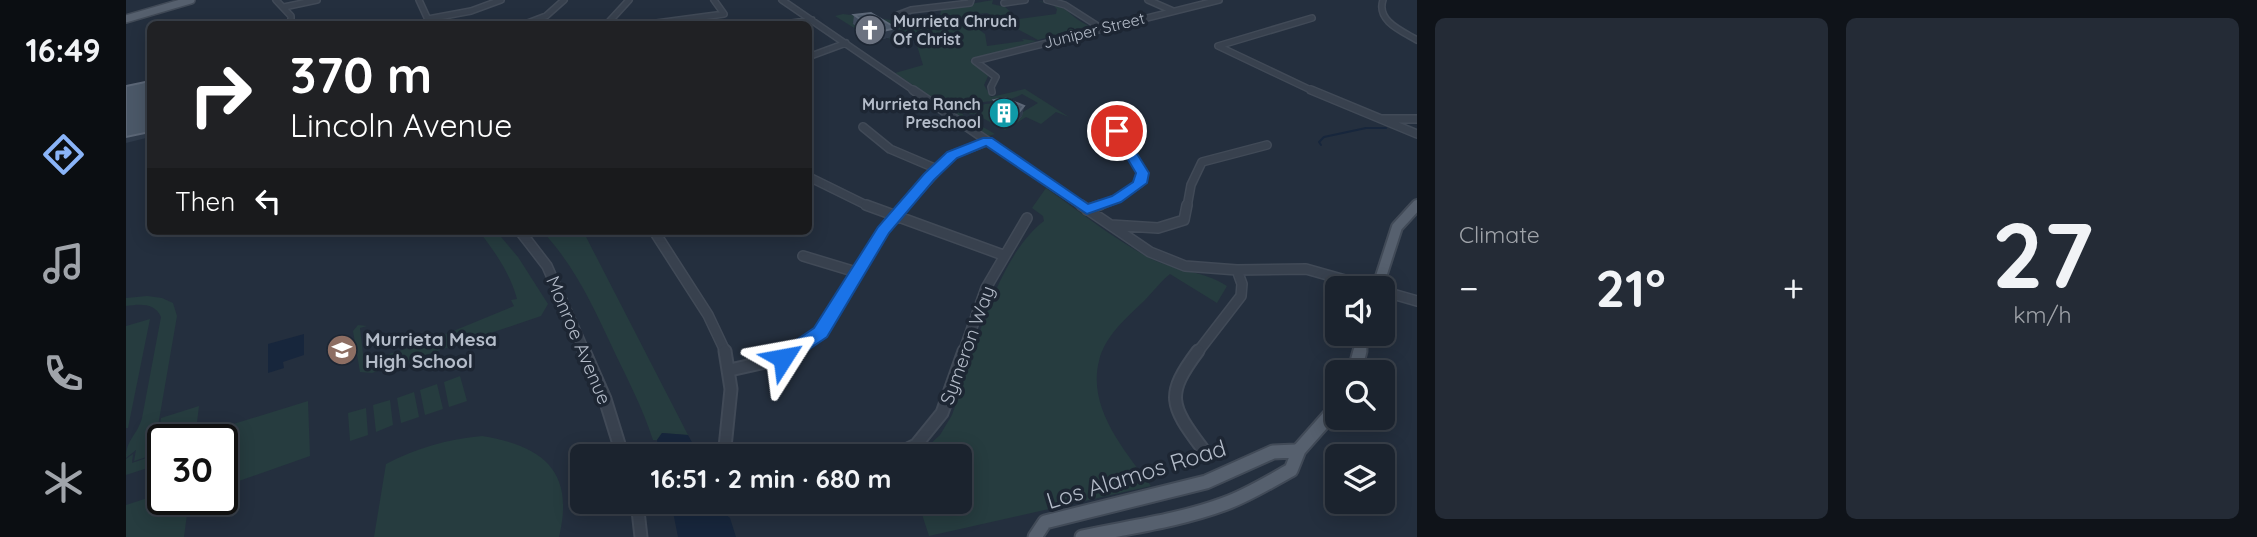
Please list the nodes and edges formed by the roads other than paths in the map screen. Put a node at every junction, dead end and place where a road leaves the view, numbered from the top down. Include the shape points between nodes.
1 (177, 0) edge
2 (191, 0) edge
3 (276, 0) edge
4 (317, 0) edge
5 (419, 0) edge
6 (501, 0) edge
7 (564, 0) edge
8 (629, 0) edge
9 (714, 0) edge
10 (782, 0) edge
11 (1025, 0) edge
12 (1047, 0) edge
13 (1148, 0) edge
14 (1219, 0) edge
15 (1383, 0) edge
16 (970, 1) edge
17 (1004, 3) dead end
18 (284, 7) junction
19 (1173, 10) junction
20 (895, 16) dead end
21 (126, 17) edge
22 (1312, 18) dead end
23 (812, 20) junction
24 (291, 21) edge
25 (429, 21) edge
26 (433, 21) edge
27 (534, 21) edge
28 (611, 21) edge
29 (675, 21) edge
30 (805, 21) edge
31 (1101, 28) junction
32 (1417, 40) edge
33 (846, 43) junction
34 (812, 55) edge
35 (992, 92) dead end
36 (1417, 119) edge
37 (1382, 120) junction
38 (863, 127) dead end
39 (1117, 131) dead end
40 (1417, 134) edge
41 (988, 141) junction
42 (1267, 145) dead end
43 (937, 169) junction
44 (812, 179) edge
45 (1417, 205) edge
46 (1087, 210) junction
47 (896, 215) junction
48 (1027, 218) dead end
49 (1109, 225) junction
50 (523, 235) edge
51 (656, 235) edge
52 (1003, 255) junction
53 (803, 256) dead end
54 (1237, 270) junction
55 (856, 272) junction
56 (1328, 276) edge
57 (1381, 276) edge
58 (1395, 294) edge
59 (1417, 301) edge
60 (730, 370) junction
61 (1325, 423) edge
62 (619, 444) edge
63 (725, 444) edge
64 (916, 444) edge
65 (1202, 448) dead end
66 (1295, 451) junction
67 (638, 514) edge
68 (641, 537) edge
69 (1035, 537) edge
70 (1082, 537) edge

1 - 21 main road
2 - 21 main road
3 - 18 street
4 - 18 street
5 - 25 street
6 - 26 street
7 - 27 street
8 - 28 street
9 - 29 street via 724,15
10 - 23 street
11 - 17 street
12 - 31 street via 1072,6
13 - 19 street
14 - 19 street, Juniper Street
15 - 32 street via 1387,22
16 - 20 street
18 - 24 street
19 - 31 street, Juniper Street
22 - 37 street via 1219,48
23 - 30 street
23 - 33 street
31 - 35 street, Juniper Street via 975,61 996,77
33 - 34 street
33 - 41 street
36 - 37 street
37 - 40 street
38 - 43 street via 890,149
39 - 46 street via 1142,173 1140,183
41 - 43 street via 952,155
41 - 46 street
42 - 49 street via 1202,162 1191,185 1184,220 1174,226
43 - 47 street
44 - 47 street via 852,200
45 - 57 main road via 1399,221
46 - 49 street
47 - 52 street
47 - 55 street
48 - 52 street, Symeron Way
49 - 54 street via 1150,253 1185,266
50 - 62 street, Monroe Avenue via 547,266 605,399
51 - 60 street via 717,334
52 - 64 street, Symeron Way via 986,288 942,414
53 - 55 street
54 - 56 street via 1306,270
54 - 65 street via 1241,296 1176,382 1184,424
55 - 60 street via 820,332 783,358
58 - 59 street
60 - 63 street
61 - 66 main road
66 - 69 main road, Los Alamos Road via 1273,452 1206,482 1045,522
66 - 70 main road via 1291,470 1224,503
67 - 68 street

